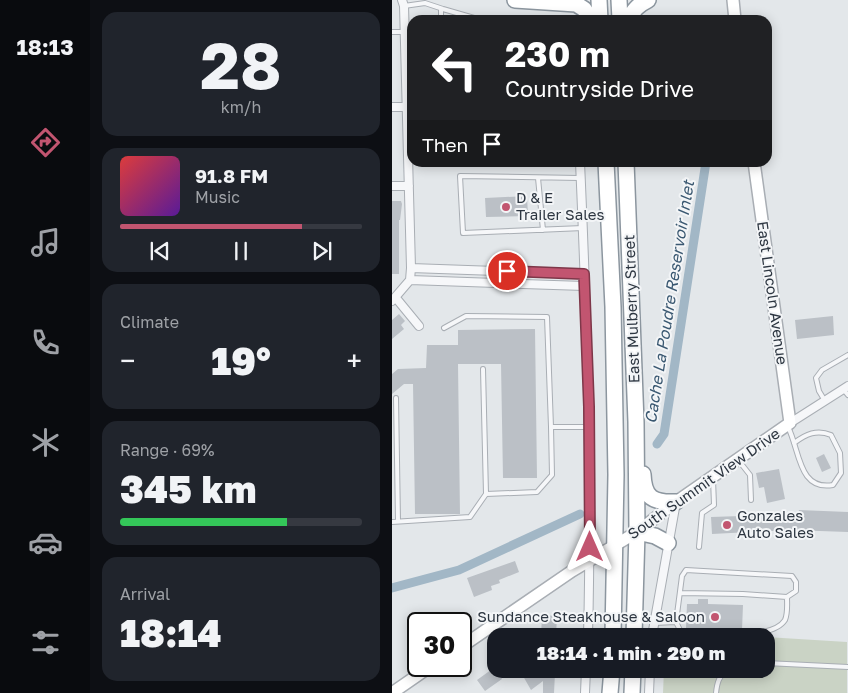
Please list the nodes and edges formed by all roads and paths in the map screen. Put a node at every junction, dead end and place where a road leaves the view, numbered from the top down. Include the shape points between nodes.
1 (515, 0) edge
2 (599, 0) edge
3 (619, 0) edge
4 (648, 0) edge
5 (733, 0) edge
6 (403, 3) edge
7 (442, 9) junction
8 (441, 15) edge
9 (463, 15) edge
10 (588, 15) edge
11 (600, 15) edge
12 (620, 15) edge
13 (632, 15) edge
14 (735, 15) edge
15 (392, 32) edge
16 (405, 32) junction
17 (407, 82) edge
18 (392, 106) edge
19 (407, 107) edge
20 (409, 167) edge
21 (580, 167) edge
22 (606, 167) edge
23 (626, 167) edge
24 (633, 167) edge
25 (755, 167) edge
26 (538, 178) junction
27 (580, 178) junction
28 (392, 186) edge
29 (409, 186) junction
30 (629, 216) junction
31 (583, 228) junction
32 (543, 230) junction
33 (411, 268) junction
34 (584, 274) junction
35 (410, 280) junction
36 (584, 286) junction
37 (394, 300) edge
38 (418, 326) dead end
39 (444, 328) dead end
40 (848, 355) edge
41 (483, 369) dead end
42 (846, 390) edge
43 (396, 398) dead end
44 (825, 401) junction
45 (636, 422) junction
46 (789, 424) junction
47 (551, 427) junction
48 (589, 427) junction
49 (794, 443) junction
50 (737, 460) junction
51 (712, 476) junction
52 (486, 494) junction
53 (751, 500) dead end
54 (676, 502) junction
55 (398, 521) junction
56 (392, 522) edge
57 (637, 532) junction
58 (668, 543) junction
59 (615, 545) junction
60 (699, 548) dead end
61 (590, 562) junction
62 (680, 593) junction
63 (787, 597) junction
64 (676, 622) junction
65 (654, 623) junction
66 (588, 628) edge
67 (613, 628) edge
68 (634, 628) edge
69 (653, 628) edge
70 (472, 639) edge
71 (775, 663) edge
72 (848, 667) edge
73 (416, 677) edge
74 (586, 678) edge
75 (611, 678) edge
76 (633, 678) edge
77 (650, 678) edge
78 (719, 678) edge
79 (392, 693) edge
80 (585, 693) edge
81 (610, 693) edge
82 (632, 693) edge
83 (649, 693) edge
84 (716, 693) edge

1 - 10 highway via 576,4
2 - 11 highway
3 - 12 highway
4 - 13 highway
5 - 14 street
6 - 7 lane via 425,3
6 - 16 street
7 - 8 lane
7 - 9 lane
15 - 16 lane
16 - 17 street
18 - 19 street
20 - 29 street
21 - 27 street
22 - 59 highway, East Mulberry Street via 614,317
23 - 30 highway, East Mulberry Street
24 - 30 highway via 634,187
25 - 46 street, East Lincoln Avenue
26 - 27 lane
26 - 32 lane
26 - 32 lane via 460,176 463,233
27 - 31 street
28 - 29 street
29 - 33 street
30 - 45 highway, East Mulberry Street
31 - 32 lane
31 - 34 street
33 - 34 street
33 - 35 street
34 - 36 street
35 - 36 street
35 - 37 street
36 - 48 street
37 - 38 street
39 - 47 lane via 466,316 547,317
40 - 44 lane via 822,370 816,378
41 - 52 lane
42 - 44 street, South Summit View Drive
43 - 55 lane
44 - 46 street, South Summit View Drive
45 - 54 highway via 646,491 653,499
45 - 57 highway, East Mulberry Street
46 - 49 lane
46 - 50 street, South Summit View Drive
47 - 48 lane
47 - 52 lane via 552,475 537,492
48 - 61 street
49 - 49 lane via 807,477 818,485 833,485 841,473 840,453 831,435 815,432
50 - 51 street, South Summit View Drive
50 - 53 lane via 750,475
51 - 54 street, South Summit View Drive
51 - 60 lane via 714,505 702,513
52 - 55 lane via 470,517
54 - 57 street, South Summit View Drive
54 - 58 street
55 - 56 lane
57 - 58 highway
57 - 59 street, South Summit View Drive
57 - 68 highway, East Mulberry Street
58 - 65 street
59 - 61 street, South Summit View Drive
59 - 67 highway, East Mulberry Street
61 - 66 street
61 - 70 street, South Summit View Drive
62 - 63 lane
62 - 63 lane via 686,570 792,576 796,591
62 - 64 lane
63 - 64 lane via 785,619 774,629 749,634 684,633
64 - 65 lane
65 - 69 street
71 - 72 lane
73 - 79 street
74 - 80 street
75 - 81 highway
76 - 82 highway
77 - 83 street
78 - 84 lane

